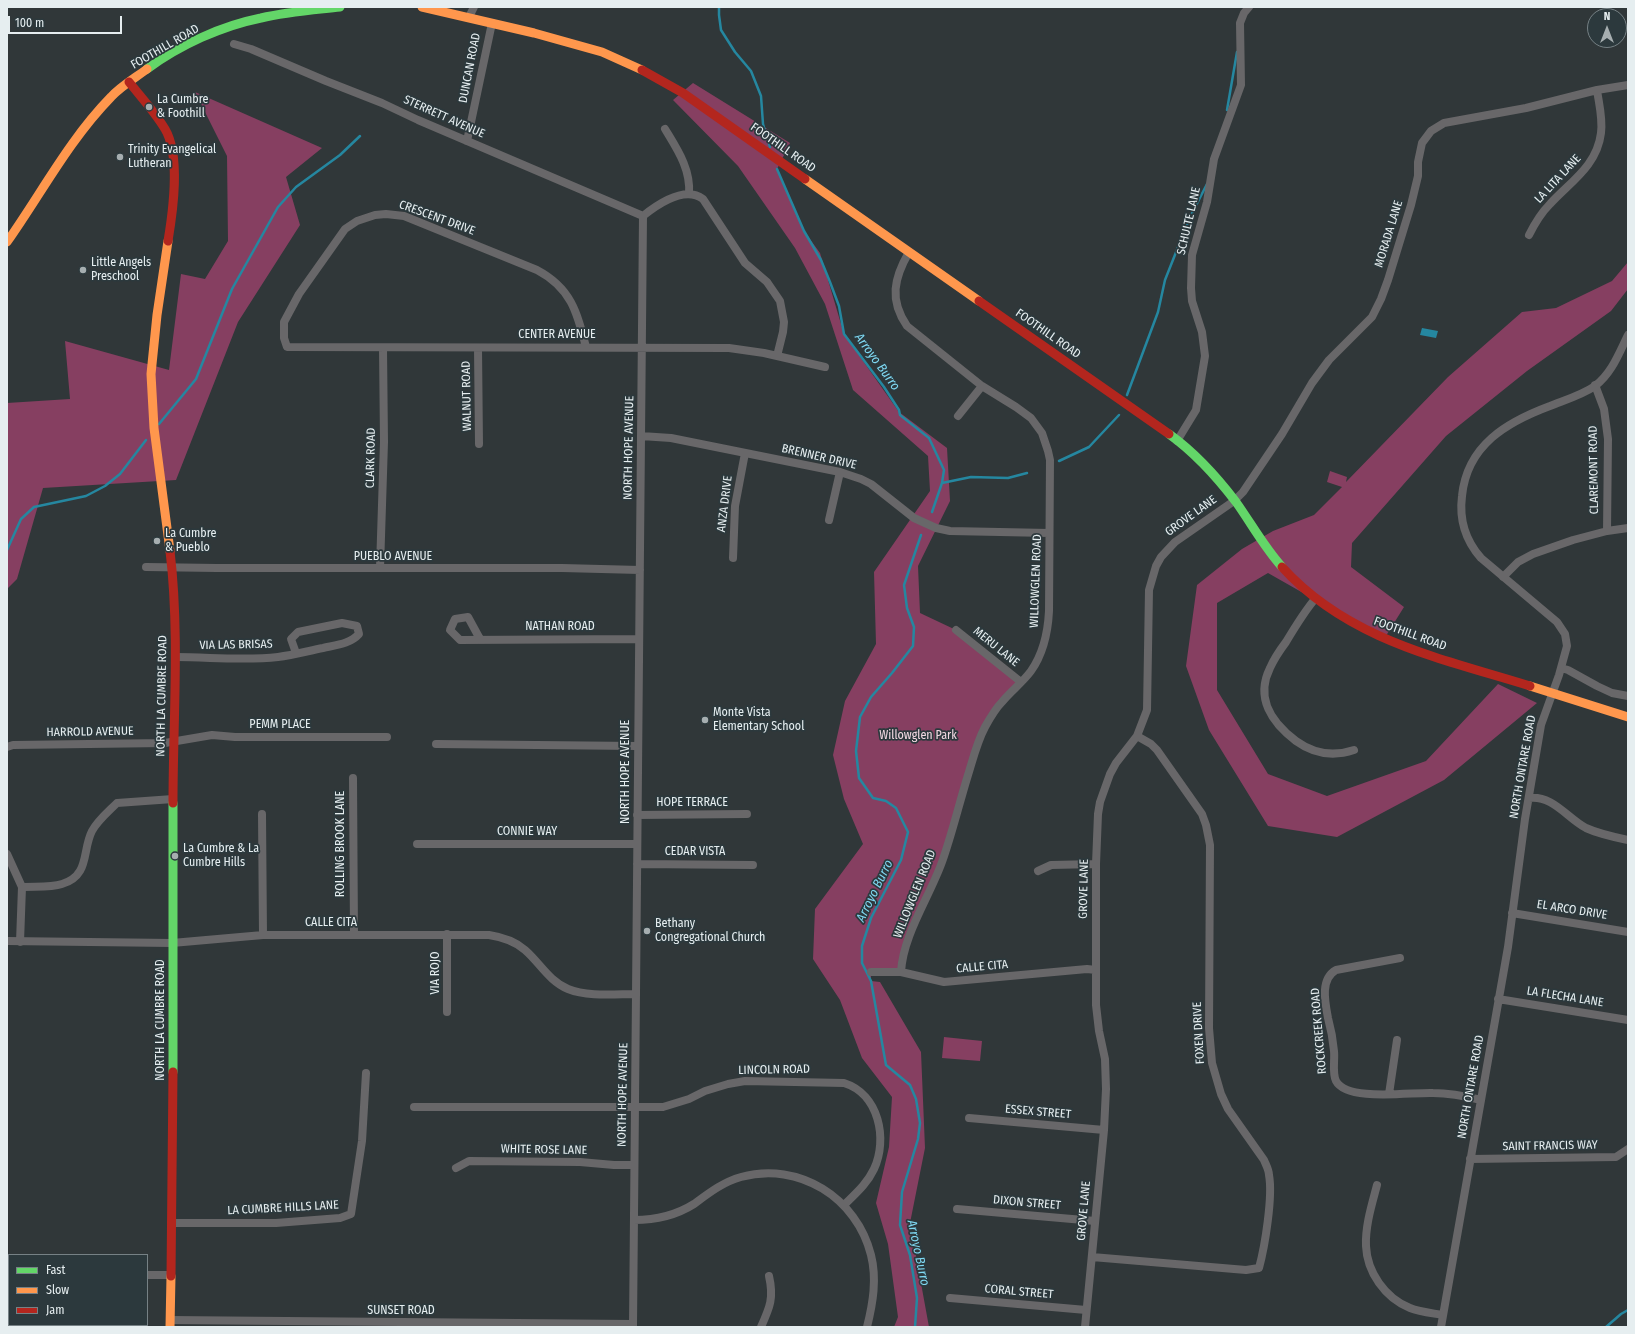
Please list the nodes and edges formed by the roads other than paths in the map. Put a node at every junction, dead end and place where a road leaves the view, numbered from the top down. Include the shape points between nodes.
1 (340, 7) edge
2 (422, 7) edge
3 (474, 7) edge
4 (1249, 7) edge
5 (469, 17) junction
6 (492, 23) junction
7 (234, 44) dead end
8 (129, 82) junction
9 (1628, 85) edge
10 (1597, 90) junction
11 (665, 129) dead end
12 (467, 141) junction
13 (689, 194) junction
14 (643, 216) junction
15 (1529, 235) dead end
16 (7, 242) edge
17 (910, 252) junction
18 (1628, 335) edge
19 (288, 347) joint
20 (586, 347) junction
21 (383, 348) junction
22 (478, 348) junction
23 (642, 348) junction
24 (777, 356) junction
25 (824, 367) dead end
26 (982, 386) junction
27 (1595, 386) junction
28 (958, 416) dead end
29 (641, 436) junction
30 (1177, 441) junction
31 (479, 444) dead end
32 (744, 453) junction
33 (840, 472) junction
34 (1234, 500) junction
35 (829, 520) dead end
36 (1628, 528) edge
37 (1607, 531) junction
38 (1049, 533) junction
39 (733, 558) dead end
40 (146, 567) dead end
41 (171, 567) junction
42 (380, 568) junction
43 (640, 570) junction
44 (1503, 577) junction
45 (1315, 598) junction
46 (956, 630) dead end
47 (480, 639) dead end
48 (639, 639) junction
49 (296, 653) junction
50 (176, 657) junction
51 (1561, 668) junction
52 (1021, 682) junction
53 (1552, 693) junction
54 (1628, 696) edge
55 (1628, 717) edge
56 (1137, 736) junction
57 (387, 737) dead end
58 (173, 741) junction
59 (436, 744) dead end
60 (637, 746) junction
61 (7, 747) edge
62 (1354, 750) dead end
63 (353, 778) dead end
64 (1529, 798) junction
65 (173, 799) junction
66 (262, 814) dead end
67 (747, 814) dead end
68 (637, 815) junction
69 (1628, 840) edge
70 (417, 844) dead end
71 (637, 844) junction
72 (7, 854) edge
73 (637, 864) junction
74 (1096, 864) junction
75 (753, 865) dead end
76 (1038, 871) dead end
77 (22, 887) junction
78 (1512, 913) junction
79 (1628, 932) edge
80 (447, 934) junction
81 (263, 935) junction
82 (354, 935) junction
83 (7, 942) edge
84 (20, 942) junction
85 (172, 942) junction
86 (1400, 958) dead end
87 (1096, 970) junction
88 (871, 972) dead end
89 (901, 972) junction
90 (636, 994) junction
91 (1498, 999) junction
92 (447, 1012) dead end
93 (1628, 1020) edge
94 (1397, 1040) dead end
95 (366, 1073) dead end
96 (1389, 1094) junction
97 (1481, 1100) junction
98 (414, 1106) dead end
99 (635, 1108) junction
100 (969, 1118) dead end
101 (1104, 1130) junction
102 (1628, 1149) edge
103 (1470, 1159) junction
104 (634, 1165) junction
105 (456, 1168) dead end
106 (1377, 1185) dead end
107 (844, 1205) junction
108 (957, 1209) dead end
109 (634, 1220) junction
110 (1095, 1221) junction
111 (171, 1223) junction
112 (1092, 1257) junction
113 (7, 1275) edge
114 (148, 1275) edge
115 (170, 1275) junction
116 (769, 1276) dead end
117 (7, 1294) edge
118 (950, 1298) dead end
119 (1086, 1310) junction
120 (1443, 1315) junction
121 (170, 1324) edge
122 (633, 1326) edge
123 (761, 1327) edge
124 (867, 1327) edge
125 (1085, 1327) edge
126 (1441, 1327) edge

1 - 8 main road, FOOTHILL ROAD via 268,12 174,52
2 - 5 main road, FOOTHILL ROAD
3 - 5 street
4 - 30 street, SCHULTE LANE via 1240,23 1241,85 1214,159 1207,202 1192,255 1192,301 1202,332 1206,356 1196,410
5 - 6 main road, FOOTHILL ROAD
6 - 12 street, DUNCAN ROAD
6 - 17 main road, FOOTHILL ROAD via 602,52 656,76
7 - 12 street, STERRETT AVENUE via 252,49 382,103
8 - 16 main road, FOOTHILL ROAD via 98,111 80,134
8 - 41 main road, NORTH LA CUMBRE ROAD via 164,129 173,154 172,216 151,374 154,428
9 - 10 street, MORADA LANE
10 - 15 street, LA LITA LANE via 1602,124 1597,151 1587,167 1541,214
10 - 34 street, MORADA LANE via 1444,124 1437,126 1426,137 1420,151 1418,176 1411,205 1388,280 1372,317 1329,360 1244,492
11 - 13 street via 687,169
12 - 14 street, STERRETT AVENUE
13 - 14 street via 660,204
13 - 24 street via 703,199 745,263 776,292 783,310 784,322 784,332
14 - 23 street, NORTH HOPE AVENUE
17 - 26 street, WILLOWGLEN ROAD via 897,279 899,313 917,334
17 - 30 main road, FOOTHILL ROAD
18 - 27 street, NORTH ONTARE ROAD via 1609,371
19 - 20 street, CRESCENT DRIVE via 284,338 284,322 299,294 345,229 365,217 386,214 404,216 551,278 561,287 573,305
19 - 21 street, CENTER AVENUE
20 - 22 street, CENTER AVENUE
20 - 23 street, CENTER AVENUE
21 - 22 street, CENTER AVENUE
21 - 42 street, CLARK ROAD via 384,442
22 - 31 street, WALNUT ROAD
23 - 24 street, CENTER AVENUE via 729,348
23 - 29 street, NORTH HOPE AVENUE
24 - 25 street, CENTER AVENUE
26 - 28 street
26 - 38 street, WILLOWGLEN ROAD via 1024,412 1042,433 1050,460
27 - 37 street, CLAREMONT ROAD via 1604,409 1608,439
27 - 44 street, NORTH ONTARE ROAD via 1512,424 1483,446 1470,465 1463,489 1463,526 1475,551
29 - 32 street, BRENNER DRIVE via 672,438
29 - 43 street, NORTH HOPE AVENUE
30 - 34 main road, FOOTHILL ROAD via 1208,470
32 - 33 street, BRENNER DRIVE
32 - 39 street, ANZA DRIVE via 735,506
33 - 35 street
33 - 38 street, BRENNER DRIVE via 871,484 914,518 936,528 960,532
34 - 45 main road, FOOTHILL ROAD via 1275,559
34 - 56 street, GROVE LANE via 1175,542 1156,566 1149,590 1147,710
36 - 37 street
37 - 44 street via 1525,557 1511,567
38 - 52 street, WILLOWGLEN ROAD via 1049,611 1046,635 1031,671
40 - 41 street, PUEBLO AVENUE
41 - 42 street, PUEBLO AVENUE
41 - 50 main road, NORTH LA CUMBRE ROAD
42 - 43 street, PUEBLO AVENUE
43 - 48 street, NORTH HOPE AVENUE
44 - 51 street, NORTH ONTARE ROAD via 1557,622 1564,632 1567,646
45 - 53 main road, FOOTHILL ROAD via 1362,629 1398,645
45 - 62 street via 1269,668 1265,683 1266,702 1276,724 1307,748 1330,754
46 - 52 street, MERU LANE
47 - 48 street, NATHAN ROAD
48 - 60 street, NORTH HOPE AVENUE
49 - 49 street, VIA LAS BRISAS via 354,640 359,634 357,626 342,623 298,632 291,639
49 - 50 street, VIA LAS BRISAS via 264,658
50 - 58 main road, NORTH LA CUMBRE ROAD
51 - 53 street, NORTH ONTARE ROAD
51 - 54 street via 1612,693
52 - 89 street, WILLOWGLEN ROAD via 993,714 976,750 942,861 909,938
53 - 55 main road, FOOTHILL ROAD
53 - 64 street, NORTH ONTARE ROAD via 1541,724
56 - 74 street, GROVE LANE via 1116,763 1105,786 1098,814
56 - 112 street, FOXEN DRIVE via 1157,750 1202,814 1206,825 1210,845 1209,1028 1212,1063 1217,1084 1228,1109 1268,1169 1268,1220 1259,1268 1246,1270
57 - 58 street, PEMM PLACE via 212,735
58 - 61 street, HARROLD AVENUE
58 - 65 main road, NORTH LA CUMBRE ROAD
59 - 60 street
60 - 68 street, NORTH HOPE AVENUE
63 - 82 street, ROLLING BROOK LANE
64 - 69 street via 1537,797 1554,804 1584,827 1595,832
64 - 78 street, NORTH ONTARE ROAD
65 - 77 street via 117,803 93,829 84,865 74,878 60,885
65 - 85 main road, NORTH LA CUMBRE ROAD
66 - 81 street
67 - 68 street, HOPE TERRACE
68 - 71 street, NORTH HOPE AVENUE
70 - 71 street, CONNIE WAY
71 - 73 street, NORTH HOPE AVENUE
72 - 77 street
73 - 75 street, CEDAR VISTA
73 - 90 street, NORTH HOPE AVENUE
74 - 76 street via 1051,865
74 - 87 street, GROVE LANE
77 - 84 street
78 - 79 street, EL ARCO DRIVE
78 - 91 street, NORTH ONTARE ROAD
80 - 82 street, CALLE CITA
80 - 90 street, CALLE CITA via 489,935 506,939 525,950 558,984 572,991 585,994
80 - 92 street, VIA ROJO
81 - 82 street, CALLE CITA
81 - 85 street, CALLE CITA
83 - 84 street, CALLE CITA
84 - 85 street, CALLE CITA
85 - 111 main road, NORTH LA CUMBRE ROAD via 174,1131
86 - 96 street, ROCKCREEK ROAD via 1336,970 1329,976 1326,984 1334,1074 1337,1082 1343,1089 1353,1092
87 - 89 street, CALLE CITA via 944,982
87 - 101 street, GROVE LANE via 1097,1019 1106,1073
88 - 89 street, CALLE CITA
90 - 99 street, NORTH HOPE AVENUE
91 - 93 street, LA FLECHA LANE
91 - 97 street, NORTH ONTARE ROAD
94 - 96 street
95 - 111 street, LA CUMBRE HILLS LANE via 362,1141 351,1214 340,1218 276,1223
96 - 97 street, ROCKCREEK ROAD via 1435,1093
97 - 103 street, NORTH ONTARE ROAD
98 - 99 street, LINCOLN ROAD
99 - 104 street, NORTH HOPE AVENUE
99 - 107 street, LINCOLN ROAD via 668,1106 718,1086 746,1081 840,1082 851,1085 864,1094 872,1106 879,1124 880,1143 877,1161 869,1178
100 - 101 street, ESSEX STREET
101 - 110 street, GROVE LANE
102 - 103 street, SAINT FRANCIS WAY via 1616,1157
103 - 120 street, NORTH ONTARE ROAD
104 - 105 street, WHITE ROSE LANE via 469,1161
104 - 109 street, NORTH HOPE AVENUE
106 - 120 street via 1366,1244 1373,1273 1384,1290 1399,1302 1421,1311
107 - 109 street via 810,1181 767,1173 727,1182 694,1204 667,1217
107 - 124 street via 862,1229 872,1256 874,1295
108 - 110 street, DIXON STREET
109 - 122 street, NORTH HOPE AVENUE
110 - 112 street, GROVE LANE
111 - 115 main road, NORTH LA CUMBRE ROAD
112 - 119 street, GROVE LANE
113 - 117 street
114 - 115 street
115 - 121 main road, NORTH LA CUMBRE ROAD
116 - 123 street via 772,1298
118 - 119 street, CORAL STREET
119 - 125 street, GROVE LANE
120 - 126 street, NORTH ONTARE ROAD
121 - 122 street, SUNSET ROAD

